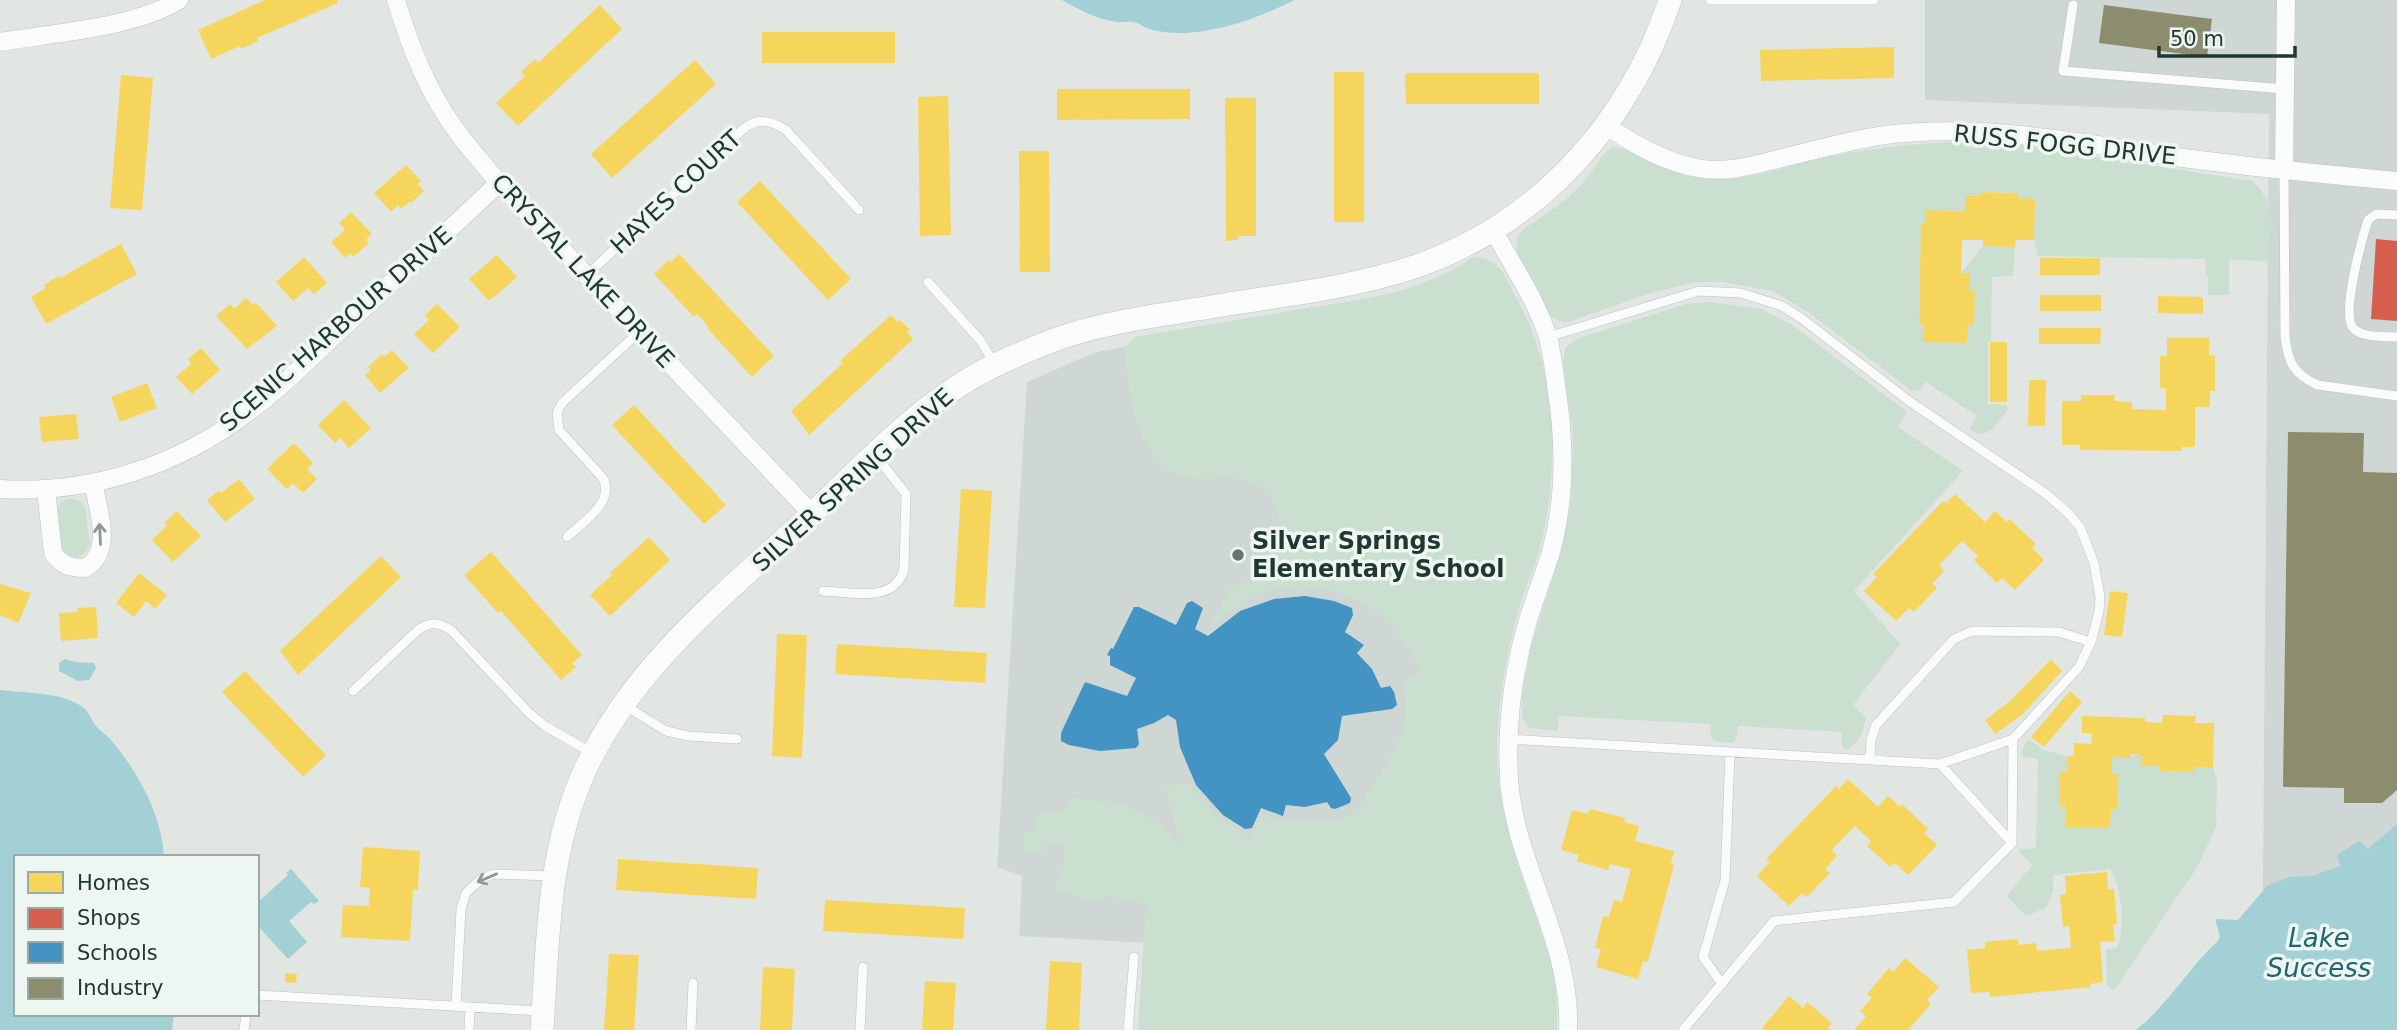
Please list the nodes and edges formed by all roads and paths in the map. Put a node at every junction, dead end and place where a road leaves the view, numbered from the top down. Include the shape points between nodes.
1 (178, 0) edge
2 (396, 0) edge
3 (1670, 0) edge
4 (1710, 0) edge
5 (1874, 0) edge
6 (2286, 0) edge
7 (2073, 5) dead end
8 (0, 42) edge
9 (2285, 89) junction
10 (1606, 126) junction
11 (2284, 170) junction
12 (2397, 181) edge
13 (499, 183) junction
14 (859, 210) dead end
15 (2397, 215) edge
16 (1493, 229) junction
17 (587, 275) junction
18 (928, 282) dead end
19 (639, 332) junction
20 (1548, 337) junction
21 (2397, 337) edge
22 (995, 365) junction
23 (2397, 396) edge
24 (875, 455) junction
25 (93, 483) junction
26 (0, 489) edge
27 (46, 490) junction
28 (812, 514) junction
29 (567, 537) dead end
30 (823, 591) dead end
31 (2091, 642) junction
32 (353, 691) dead end
33 (623, 704) junction
34 (737, 739) dead end
35 (1507, 739) junction
36 (2013, 739) junction
37 (593, 754) junction
38 (1730, 754) junction
39 (1870, 759) junction
40 (1940, 764) junction
41 (2012, 843) junction
42 (554, 877) junction
43 (1134, 957) dead end
44 (863, 967) dead end
45 (693, 983) dead end
46 (1721, 984) junction
47 (259, 995) edge
48 (456, 1007) junction
49 (470, 1009) junction
50 (542, 1021) edge
51 (469, 1030) edge
52 (691, 1030) edge
53 (860, 1030) edge
54 (1128, 1030) edge
55 (1568, 1030) edge
56 (1683, 1030) edge

1 - 8 street via 140,18
2 - 13 street, CRYSTAL LAKE DRIVE via 407,38 432,92
3 - 10 street, SILVER SPRING DRIVE via 1647,61
4 - 5 lane
6 - 9 street
7 - 9 lane via 2063,71
9 - 11 street
10 - 11 street, RUSS FOGG DRIVE via 1677,163 1717,170 1885,135 1955,131 2045,138
10 - 16 street, SILVER SPRING DRIVE via 1553,184
11 - 12 street, RUSS FOGG DRIVE
11 - 23 lane via 2287,357 2306,380 2318,385
13 - 17 street, CRYSTAL LAKE DRIVE
13 - 25 street, SCENIC HARBOUR DRIVE via 248,412 161,462
14 - 17 lane, HAYES COURT via 786,130 757,121
15 - 21 lane via 2376,214 2368,220 2349,318 2361,333
16 - 20 street
16 - 22 street, SILVER SPRING DRIVE via 1441,256 1384,276 1102,326
17 - 19 street, CRYSTAL LAKE DRIVE
18 - 22 lane via 980,340
19 - 28 street, CRYSTAL LAKE DRIVE
19 - 29 lane via 562,403 557,413 559,430 607,484 600,505
20 - 31 lane via 1699,292 1741,293 1782,306 2068,513 2080,527 2098,580 2099,611
20 - 35 street via 1563,429 1563,479 1551,552 1518,658
22 - 24 street, SILVER SPRING DRIVE via 939,400
24 - 28 street, SILVER SPRING DRIVE
24 - 30 lane via 906,494 902,578 890,591 880,593
25 - 27 street, SCENIC HARBOUR DRIVE
27 -> 25 street via 53,553 65,565 85,568 101,549
26 - 27 street, SCENIC HARBOUR DRIVE
28 - 33 street, SILVER SPRING DRIVE via 675,642
31 - 36 lane via 2079,667
31 - 39 lane via 2059,632 1963,634 1876,725
32 - 37 lane via 418,630 436,623 452,631 529,713
33 - 34 lane via 666,731
33 - 37 street, SILVER SPRING DRIVE
35 - 38 lane
35 - 55 street via 1513,808 1565,977
36 - 40 lane
36 - 41 lane
37 - 42 street, SILVER SPRING DRIVE via 575,796
38 - 39 lane
38 - 46 lane via 1725,880 1703,957
39 - 40 lane
40 - 41 lane
41 - 46 lane via 1954,902 1774,922
42 -> 48 lane via 493,874 466,893 461,909
42 - 50 street, SILVER SPRING DRIVE
43 - 54 lane
44 - 53 lane
45 - 52 lane
46 - 56 lane
47 - 48 lane
48 - 49 lane
49 - 50 lane
49 - 51 lane

